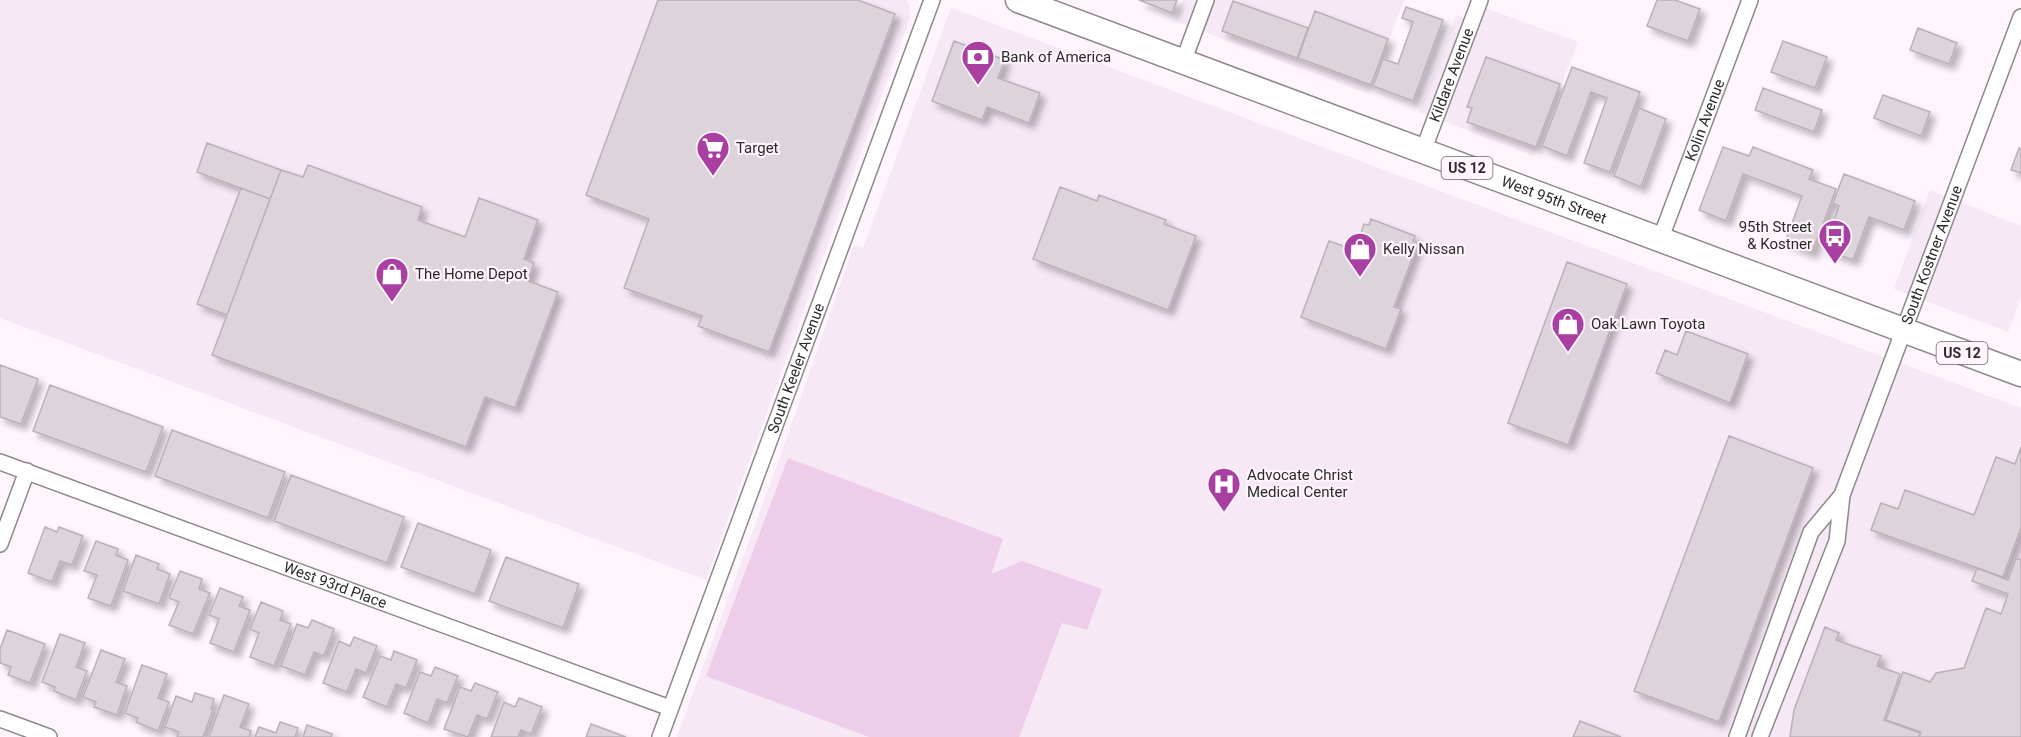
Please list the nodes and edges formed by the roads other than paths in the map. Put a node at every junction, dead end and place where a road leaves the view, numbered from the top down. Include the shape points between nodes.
1 (932, 0) edge
2 (1018, 0) edge
3 (1206, 0) edge
4 (1480, 0) edge
5 (1750, 0) edge
6 (2021, 17) edge
7 (1183, 62) junction
8 (1423, 152) junction
9 (1660, 240) junction
10 (1904, 331) junction
11 (2021, 374) edge
12 (0, 462) edge
13 (27, 471) junction
14 (1842, 495) junction
15 (0, 544) edge
16 (670, 708) junction
17 (0, 719) edge
18 (49, 737) edge
19 (660, 737) edge
20 (1737, 737) edge
21 (1760, 737) edge

1 - 16 street, South Keeler Avenue
2 - 7 main road, West 95th Street / US 12
3 - 7 street
4 - 8 street, Kildare Avenue
5 - 9 street, Kolin Avenue
6 - 10 street, South Kostner Avenue
7 - 8 main road, West 95th Street / US 12
8 - 9 main road, West 95th Street / US 12
9 - 10 main road, West 95th Street / US 12
10 - 11 main road, West 95th Street / US 12
10 - 14 street, South Kostner Avenue
12 - 13 street, West 93rd Place
13 - 15 street
13 - 16 street, West 93rd Place
14 - 20 street, South Kostner Avenue via 1811,532
14 - 21 street, South Kostner Avenue via 1837,541
16 - 19 street, South Keeler Avenue
17 - 18 street

